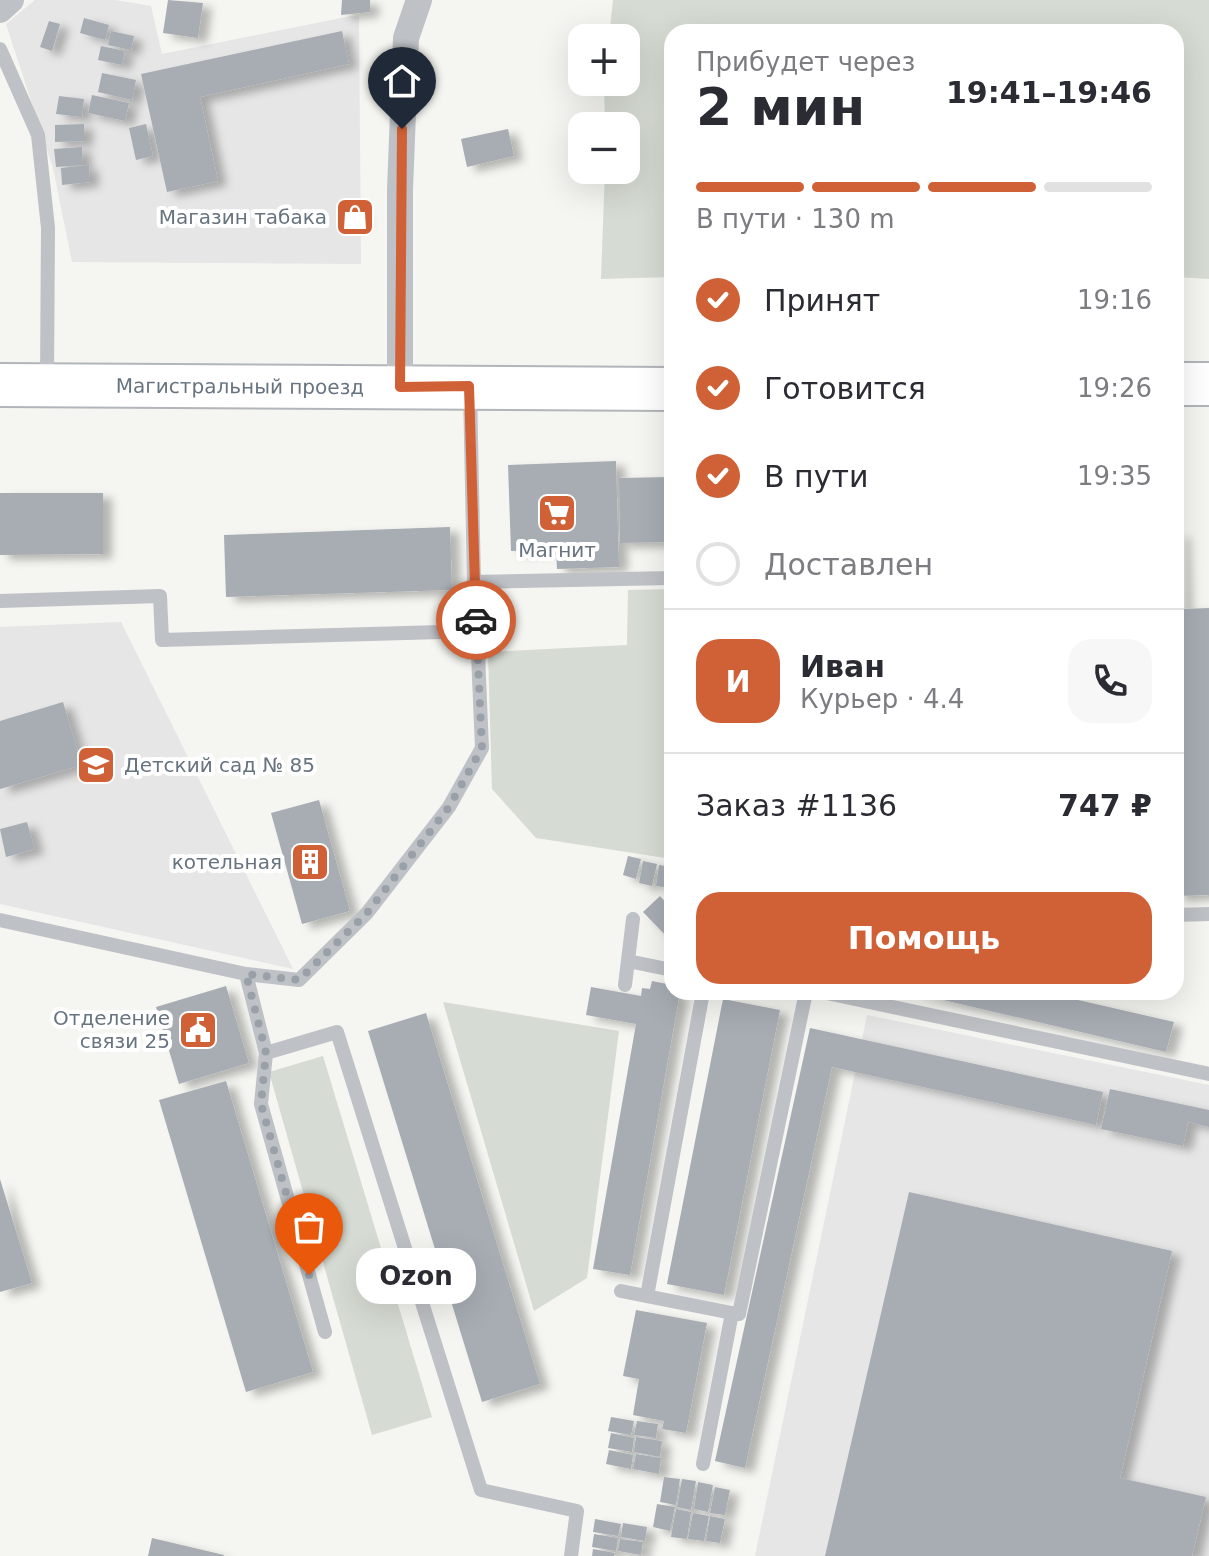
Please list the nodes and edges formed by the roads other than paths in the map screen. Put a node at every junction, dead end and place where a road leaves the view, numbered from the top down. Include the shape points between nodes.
1 (11, 0) edge
2 (419, 0) edge
3 (0, 10) edge
4 (0, 49) edge
5 (1184, 384) edge
6 (1209, 384) edge
7 (0, 385) edge
8 (47, 386) junction
9 (469, 386) junction
10 (400, 387) junction
11 (664, 389) edge
12 (664, 578) edge
13 (474, 582) junction
14 (0, 601) edge
15 (477, 631) junction
16 (1209, 914) edge
17 (1184, 915) edge
18 (633, 919) dead end
19 (0, 920) edge
20 (628, 961) junction
21 (664, 968) edge
22 (246, 974) junction
23 (625, 985) dead end
24 (702, 1000) edge
25 (804, 1000) edge
26 (860, 1000) edge
27 (266, 1053) junction
28 (1209, 1074) edge
29 (621, 1291) dead end
30 (647, 1296) junction
31 (732, 1313) junction
32 (325, 1332) dead end
33 (703, 1464) dead end
34 (571, 1556) edge

1 - 3 street
2 - 10 street via 406,38
4 - 8 lane via 38,135 48,228
5 - 6 main road
7 - 8 main road, Магистральный проезд
8 - 10 main road, Магистральный проезд
9 - 10 main road, Магистральный проезд
9 - 11 main road, Магистральный проезд
9 - 13 lane
12 - 13 lane
13 - 15 lane
14 - 15 lane via 160,596 162,640
15 - 22 lane via 482,748 449,807 367,913 299,980
16 - 17 lane
18 - 20 lane
19 - 22 lane
20 - 21 lane
20 - 23 lane
22 - 27 lane
24 - 30 lane
25 - 31 lane via 739,1314
26 - 28 lane
27 - 32 lane via 261,1104
27 - 34 lane via 337,1032 481,1490 577,1511
29 - 30 lane
30 - 31 lane
31 - 33 lane

